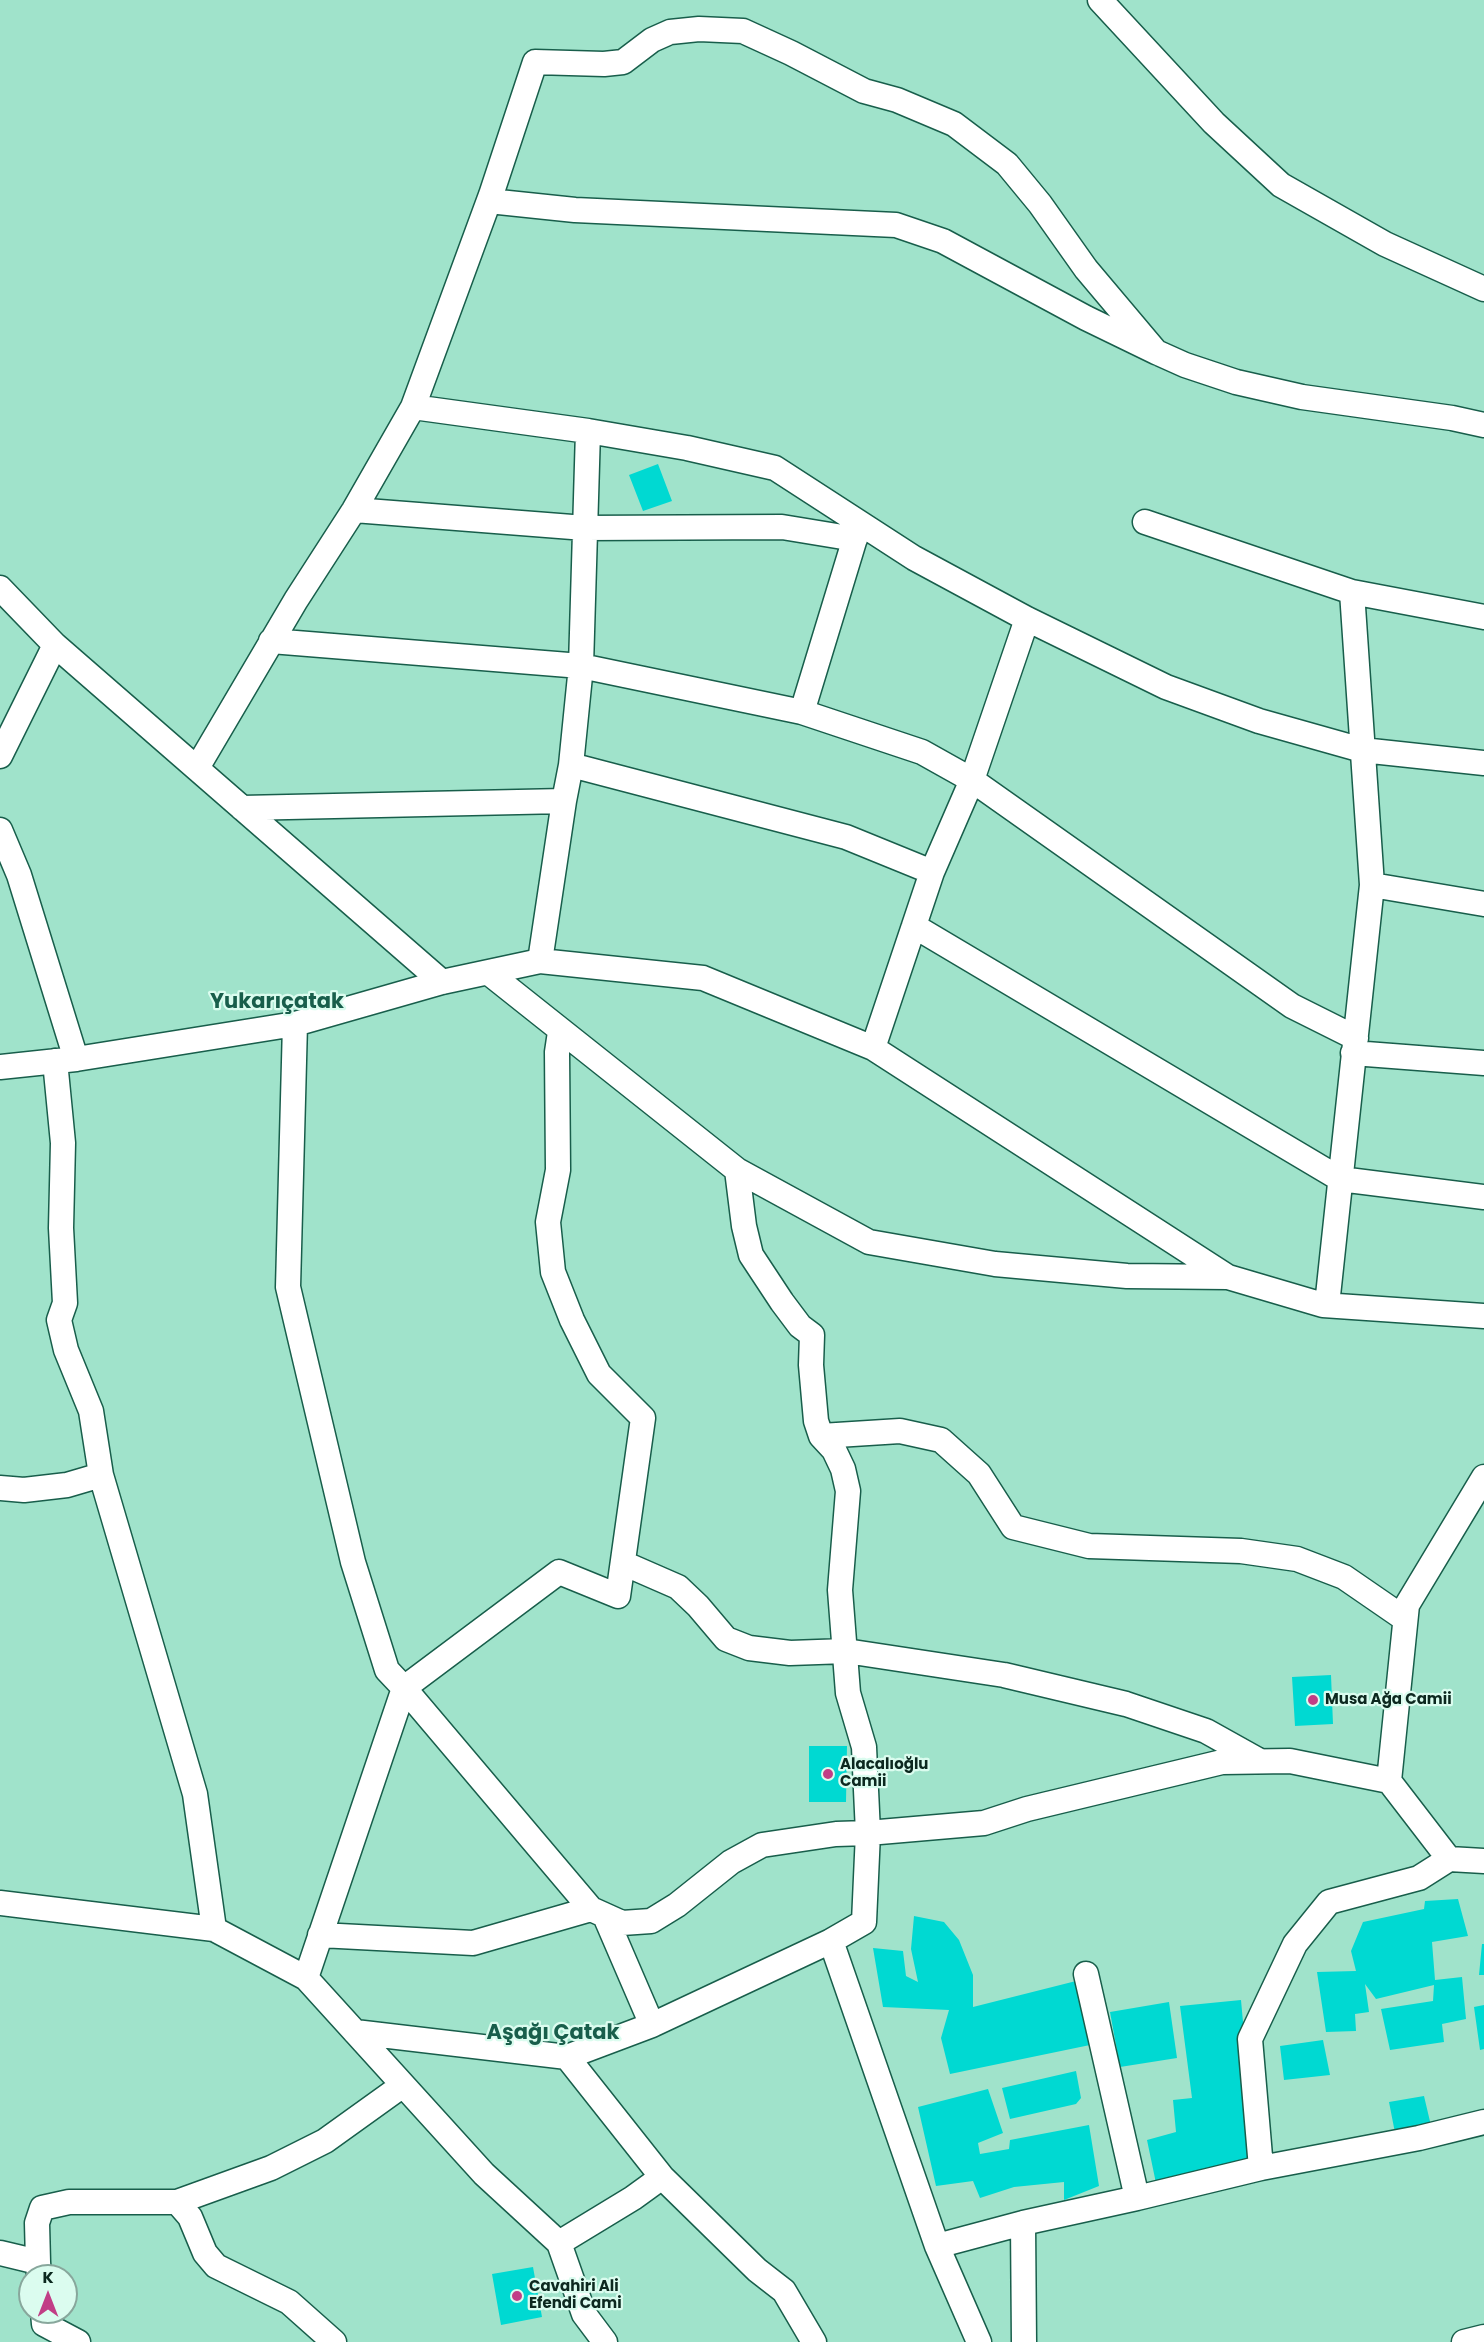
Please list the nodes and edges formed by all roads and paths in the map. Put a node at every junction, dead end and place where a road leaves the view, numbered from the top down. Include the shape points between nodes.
1 (1100, 0) edge
2 (489, 201) junction
3 (1484, 289) edge
4 (1156, 351) junction
5 (413, 407) junction
6 (1484, 425) edge
7 (588, 431) junction
8 (354, 510) junction
9 (1145, 522) dead end
10 (585, 528) junction
11 (858, 532) junction
12 (0, 588) edge
13 (1352, 592) junction
14 (1484, 617) edge
15 (1027, 619) junction
16 (271, 641) junction
17 (55, 645) junction
18 (580, 666) junction
19 (802, 712) junction
20 (1362, 750) junction
21 (0, 756) edge
22 (1484, 763) edge
23 (571, 765) junction
24 (196, 768) junction
25 (972, 780) junction
26 (564, 801) junction
27 (242, 808) junction
28 (0, 830) edge
29 (932, 872) junction
30 (1372, 885) junction
31 (1484, 904) edge
32 (914, 926) junction
33 (540, 961) junction
34 (489, 973) junction
35 (442, 982) junction
36 (295, 1024) junction
37 (560, 1032) junction
38 (1355, 1046) junction
39 (873, 1048) junction
40 (66, 1060) junction
41 (1484, 1063) edge
42 (0, 1067) edge
43 (737, 1170) junction
44 (1340, 1179) junction
45 (1484, 1197) edge
46 (1228, 1277) junction
47 (1327, 1305) junction
48 (1482, 1315) edge
49 (821, 1436) junction
50 (101, 1475) junction
51 (1482, 1486) edge
52 (0, 1488) edge
53 (623, 1563) junction
54 (1405, 1620) junction
55 (846, 1651) junction
56 (404, 1688) junction
57 (1260, 1761) junction
58 (1389, 1781) junction
59 (868, 1833) junction
60 (1449, 1858) junction
61 (1484, 1862) edge
62 (0, 1903) edge
63 (598, 1913) junction
64 (214, 1929) junction
65 (320, 1935) junction
66 (831, 1941) junction
67 (1086, 1974) dead end
68 (306, 1978) junction
69 (652, 2025) junction
70 (355, 2032) junction
71 (567, 2056) junction
72 (403, 2085) junction
73 (1484, 2122) edge
74 (1261, 2168) junction
75 (662, 2177) junction
76 (1137, 2198) junction
77 (177, 2202) junction
78 (1023, 2223) junction
79 (559, 2243) junction
80 (937, 2246) junction
81 (0, 2253) edge
82 (26, 2264) edge
83 (38, 2264) edge
84 (44, 2324) edge
85 (1484, 2337) edge
86 (78, 2342) edge
87 (334, 2342) edge
88 (605, 2342) edge
89 (814, 2342) edge
90 (979, 2342) edge
91 (1024, 2342) edge
92 (1464, 2342) edge

1 - 3 street via 1215,123 1281,185 1385,244
2 - 4 street via 575,210 896,225 943,241
2 - 4 street via 535,62 623,62 670,32 743,31 864,92 897,100 954,124 1007,164 1086,269
2 - 5 street
4 - 6 street via 1236,382 1291,395
5 - 7 street
5 - 8 street
7 - 10 street
7 - 11 street via 775,468
8 - 10 street
8 - 16 street
9 - 13 street
10 - 11 street via 782,527
10 - 18 street
11 - 15 street
11 - 19 street
12 - 17 street
13 - 14 street
13 - 20 street
15 - 20 street via 1166,687 1259,721
15 - 25 street
16 - 18 street
16 - 24 street
17 - 21 street
17 - 24 street
18 - 19 street
18 - 23 street
19 - 25 street via 922,752
20 - 22 street
20 - 30 street
23 - 26 street
23 - 29 street via 846,837
24 - 27 street
25 - 29 street
25 - 38 street via 1292,1006
26 - 27 street
26 - 33 street
27 - 35 street
28 - 40 street via 19,875
29 - 32 street
30 - 31 street
30 - 38 street
32 - 39 street
32 - 44 street
33 - 34 street
33 - 39 street via 703,978
34 - 35 street
34 - 37 street
35 - 36 street
36 - 40 street
36 - 56 street via 288,1287 353,1562 387,1670
37 - 43 street
37 - 53 street via 558,1170 548,1222 553,1272 599,1374 643,1418
38 - 41 street
38 - 44 street
39 - 46 street
40 - 42 street
40 - 50 street via 61,1228 65,1302 59,1320 66,1350 91,1411
43 - 46 street via 869,1242 995,1264 1127,1276
43 - 49 street via 751,1255 800,1326 812,1335 813,1391
44 - 45 street
44 - 47 street
46 - 47 street
47 - 48 street
49 - 54 street via 900,1431 941,1440 979,1474 1013,1527 1089,1546 1240,1551 1297,1558 1344,1577
49 - 55 street via 834,1450 848,1491 840,1590
50 - 52 street via 67,1485 24,1490
50 - 64 street via 195,1794
51 - 54 street via 1407,1605
53 - 55 street via 678,1587 726,1639 749,1648 790,1653
53 - 56 street via 618,1596 559,1572
54 - 58 street
55 - 57 street via 1005,1675 1126,1704 1206,1731
55 - 59 street via 848,1693 864,1747
56 - 63 street
56 - 65 street
57 - 58 street via 1290,1761
57 - 59 street via 1222,1762 984,1823
58 - 60 street
59 - 63 street via 762,1845 731,1862 651,1921 622,1923
59 - 66 street via 864,1922
60 - 61 street
60 - 74 street via 1419,1878 1329,1902 1295,1944 1250,2039
62 - 64 street
63 - 65 street via 473,1943
63 - 69 street
64 - 68 street
65 - 68 street
66 - 69 street
66 - 80 street
67 - 76 street
68 - 70 street
69 - 71 street
70 - 71 street
70 - 72 street
71 - 75 street
72 - 77 street via 325,2141 271,2168
72 - 79 street via 484,2174
73 - 74 street
74 - 76 street
75 - 79 street
75 - 89 street via 757,2270 784,2291
76 - 78 street
77 - 83 street via 69,2202 42,2208 37,2223
77 - 87 street via 190,2217 205,2253 216,2266 289,2302
78 - 80 street
78 - 91 street
79 - 88 street via 584,2314
80 - 90 street
81 - 82 street
84 - 86 street
85 - 92 street

